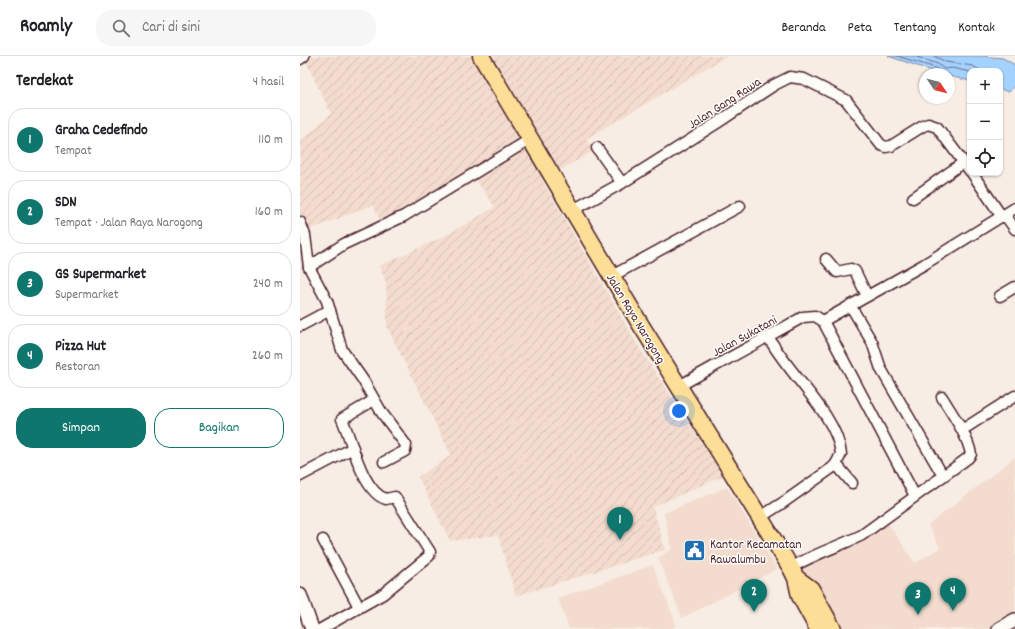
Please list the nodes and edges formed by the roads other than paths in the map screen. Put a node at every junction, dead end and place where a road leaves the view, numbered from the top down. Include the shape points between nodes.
1 (480, 56) edge
2 (529, 140) junction
3 (597, 148) dead end
4 (967, 166) edge
5 (967, 170) edge
6 (974, 176) edge
7 (622, 183) junction
8 (913, 198) dead end
9 (740, 206) dead end
10 (1015, 208) edge
11 (573, 210) junction
12 (1003, 216) junction
13 (300, 222) edge
14 (1015, 229) edge
15 (826, 259) dead end
16 (309, 267) junction
17 (612, 276) junction
18 (1015, 287) edge
19 (866, 296) junction
20 (1000, 296) dead end
21 (850, 305) junction
22 (330, 310) junction
23 (823, 321) junction
24 (300, 326) edge
25 (768, 336) junction
26 (678, 386) junction
27 (1015, 396) edge
28 (942, 397) dead end
29 (374, 400) junction
30 (962, 430) junction
31 (353, 448) junction
32 (384, 462) dead end
33 (836, 464) junction
34 (300, 476) edge
35 (943, 476) junction
36 (852, 483) dead end
37 (915, 496) junction
38 (759, 518) junction
39 (323, 540) dead end
40 (793, 573) junction
41 (300, 594) edge
42 (359, 607) junction
43 (1014, 622) edge
44 (312, 629) edge
45 (321, 629) edge
46 (818, 629) edge
47 (833, 629) edge
48 (999, 629) edge

1 - 2 main road, Jalan Raya Narogong
2 - 11 main road, Jalan Raya Narogong
2 - 16 street via 404,216 344,244
3 - 7 street
4 - 7 street, Jalan Gang Rawa via 934,125 923,126 886,147 881,145 846,100 804,79 790,77
5 - 8 street
6 - 12 street, Jalan Gang Rawa
7 - 11 street, Jalan Gang Rawa
9 - 17 street
10 - 12 street
11 - 17 main road, Jalan Raya Narogong
12 - 14 street, Jalan Gang Rawa
12 - 19 street
13 - 16 street via 305,234
15 - 19 street via 837,272 851,269 855,271
16 - 22 street via 323,290
17 - 26 main road, Jalan Raya Narogong
18 - 20 street
19 - 21 street
21 - 23 street
21 - 35 street via 872,342 881,369
22 - 24 street
22 - 29 street via 342,350
23 - 25 street, Jalan Sukatani via 815,316 806,315
23 - 37 street
25 - 26 street, Jalan Sukatani
25 - 33 street via 776,351 829,421 841,454
26 - 38 main road, Jalan Raya Narogong
27 - 30 street
28 - 30 street
29 - 31 street via 342,419
29 - 32 street via 406,446 405,451
30 - 35 street via 971,454
31 - 34 street
31 - 42 street via 363,474 374,492 386,499 395,497 430,552 429,556 390,588
33 - 36 street
33 - 38 street
35 - 37 street
37 - 40 street via 862,534 814,555
38 - 40 main road, Jalan Raya Narogong
39 - 42 street
40 - 46 main road, Jalan Raya Narogong via 800,596
40 - 47 main road, Jalan Raya Narogong via 811,589
41 - 44 street
42 - 45 street
43 - 48 street

